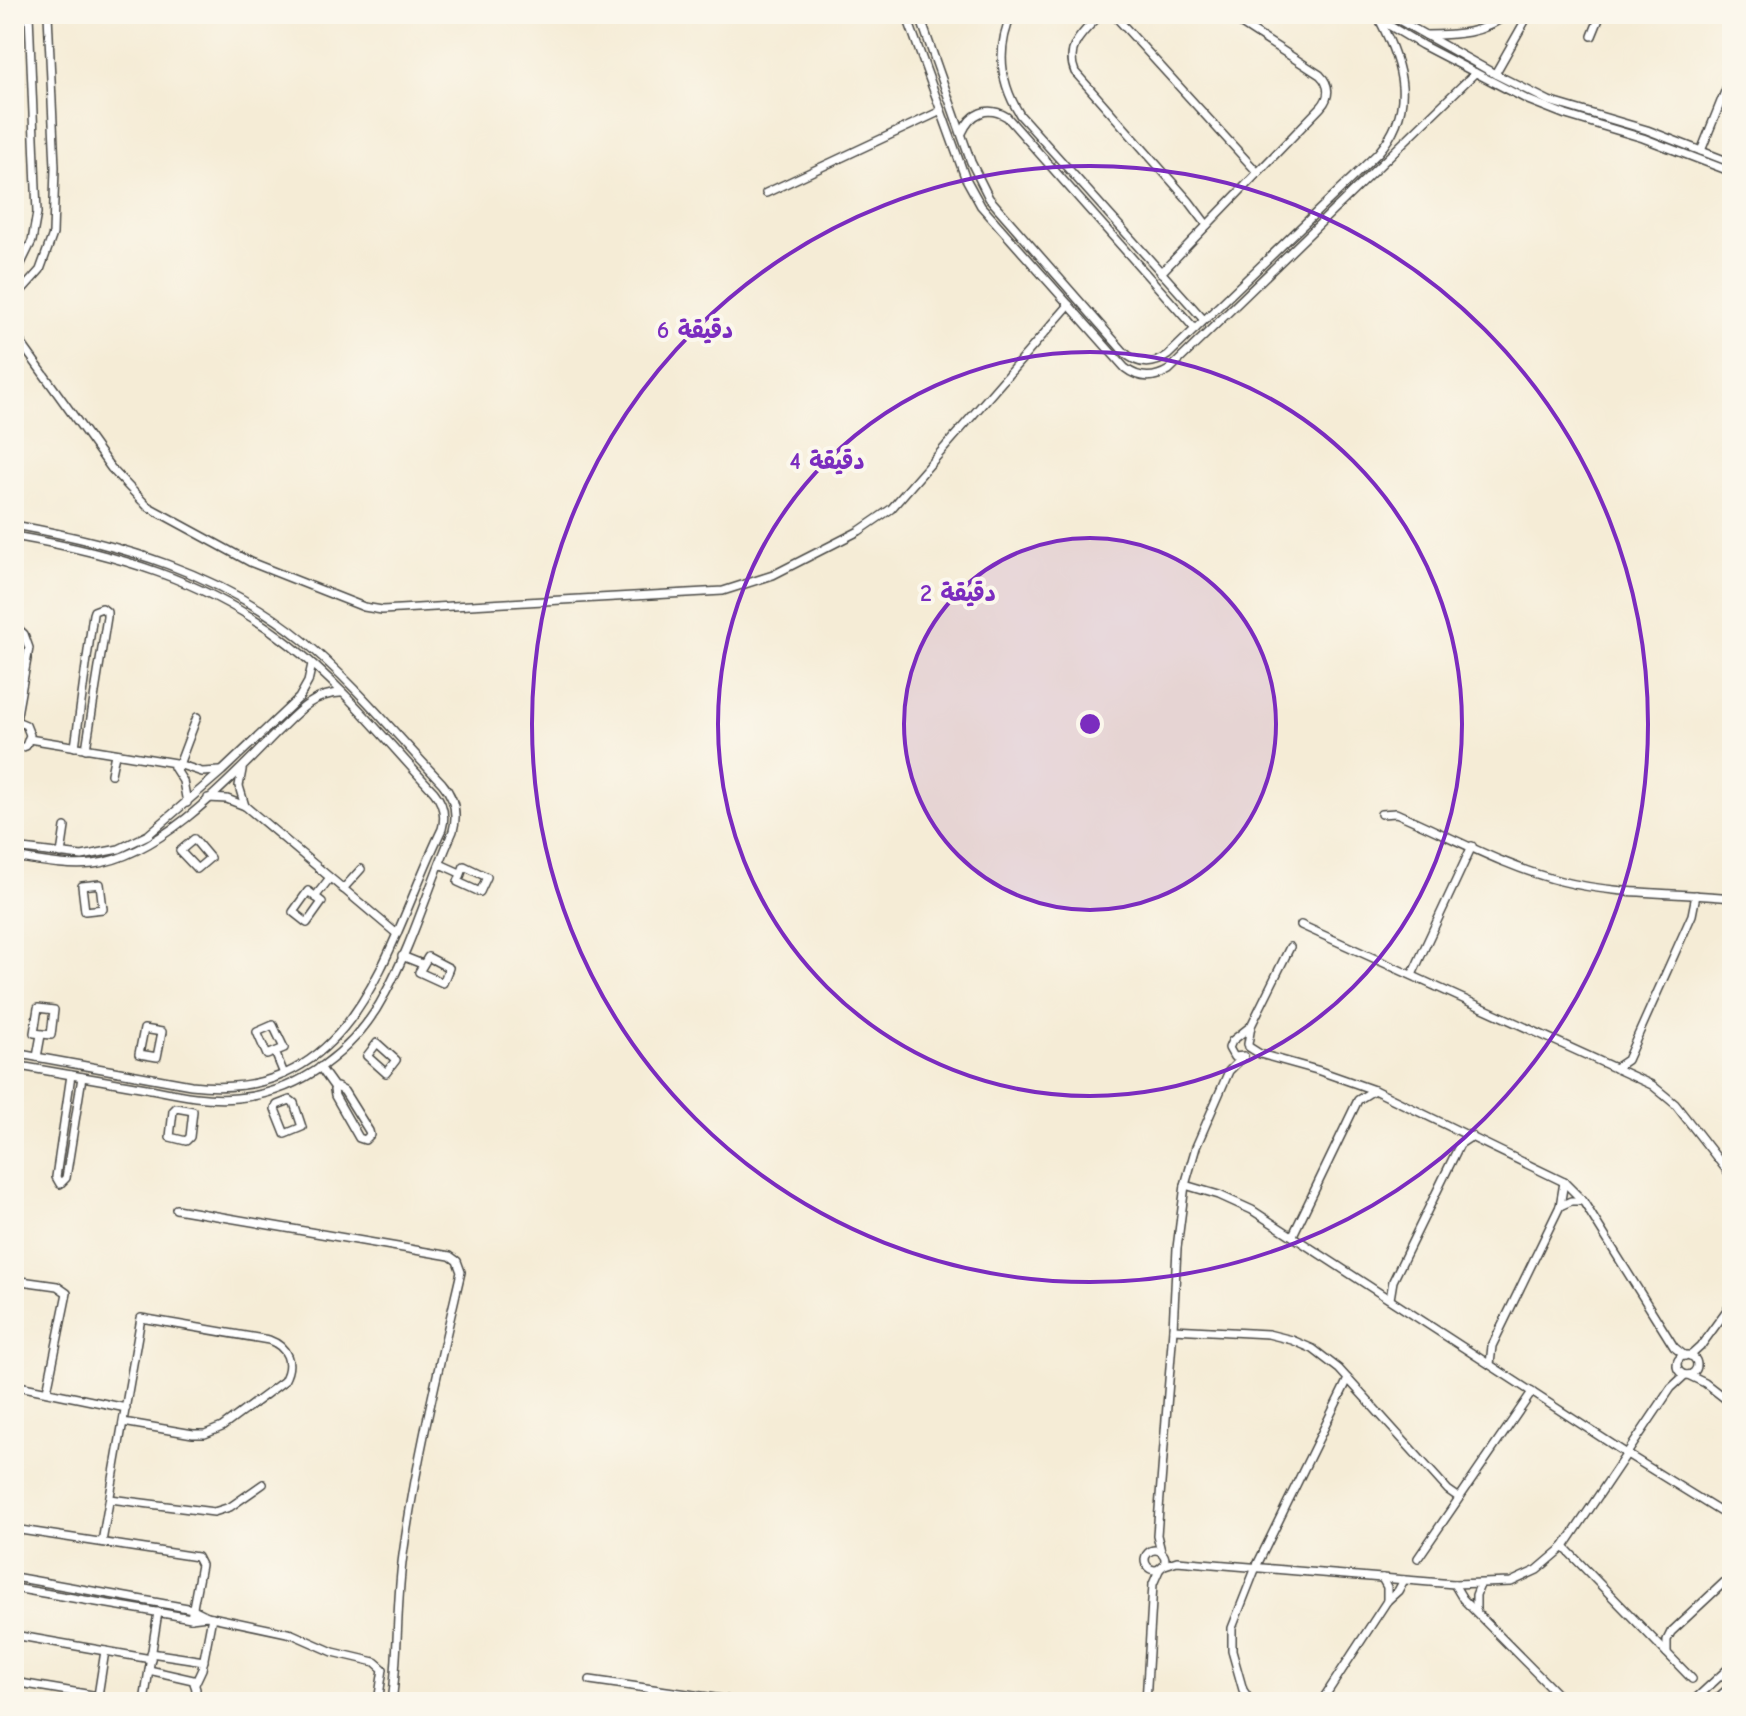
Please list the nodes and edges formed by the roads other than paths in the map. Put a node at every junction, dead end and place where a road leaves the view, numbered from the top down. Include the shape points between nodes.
1 (29, 14) edge
2 (48, 14) edge
3 (906, 14) edge
4 (919, 14) edge
5 (1012, 14) edge
6 (1101, 14) edge
7 (1113, 14) edge
8 (1226, 14) edge
9 (1370, 14) edge
10 (1388, 14) edge
11 (1507, 14) edge
12 (1529, 14) edge
13 (1601, 14) edge
14 (1379, 19) junction
15 (1424, 35) junction
16 (14, 36) edge
17 (1592, 36) dead end
18 (1475, 73) junction
19 (1495, 74) junction
20 (1732, 74) edge
21 (15, 99) edge
22 (941, 111) junction
23 (962, 133) junction
24 (14, 140) edge
25 (1701, 151) junction
26 (1732, 163) edge
27 (1732, 172) edge
28 (1258, 173) junction
29 (766, 193) dead end
30 (1207, 225) junction
31 (1161, 273) junction
32 (14, 278) edge
33 (14, 299) edge
34 (1069, 305) junction
35 (1204, 320) junction
36 (1195, 329) junction
37 (14, 333) edge
38 (14, 525) edge
39 (14, 536) edge
40 (14, 625) edge
41 (312, 664) junction
42 (340, 693) junction
43 (299, 698) junction
44 (305, 705) junction
45 (197, 717) dead end
46 (15, 720) edge
47 (29, 739) junction
48 (75, 747) junction
49 (86, 749) junction
50 (14, 750) edge
51 (115, 754) junction
52 (243, 766) junction
53 (178, 767) junction
54 (222, 771) junction
55 (111, 774) dead end
56 (208, 798) junction
57 (187, 803) junction
58 (245, 806) junction
59 (1381, 814) dead end
60 (65, 827) dead end
61 (172, 830) junction
62 (186, 845) dead end
63 (1472, 846) junction
64 (14, 848) edge
65 (61, 854) junction
66 (14, 857) edge
67 (91, 864) junction
68 (440, 864) junction
69 (361, 869) dead end
70 (460, 873) dead end
71 (329, 879) junction
72 (93, 884) junction
73 (343, 889) junction
74 (1696, 895) junction
75 (315, 897) dead end
76 (1732, 898) edge
77 (1301, 925) dead end
78 (397, 934) junction
79 (1290, 947) dead end
80 (402, 956) junction
81 (422, 964) dead end
82 (1412, 975) junction
83 (1251, 1026) junction
84 (41, 1035) dead end
85 (356, 1037) junction
86 (1239, 1038) junction
87 (371, 1049) dead end
88 (1229, 1051) junction
89 (1246, 1051) junction
90 (275, 1052) dead end
91 (320, 1052) junction
92 (14, 1053) edge
93 (147, 1056) dead end
94 (37, 1057) junction
95 (1627, 1060) junction
96 (328, 1062) junction
97 (14, 1065) edge
98 (320, 1067) junction
99 (1615, 1068) junction
100 (1229, 1071) junction
101 (284, 1074) junction
102 (71, 1075) junction
103 (1630, 1075) junction
104 (144, 1076) junction
105 (82, 1077) junction
106 (1351, 1081) junction
107 (280, 1088) junction
108 (335, 1088) junction
109 (1374, 1090) junction
110 (187, 1096) junction
111 (1358, 1100) junction
112 (284, 1102) junction
113 (185, 1109) junction
114 (1456, 1128) junction
115 (1472, 1136) junction
116 (62, 1137) junction
117 (72, 1138) junction
118 (1460, 1144) junction
119 (1732, 1177) edge
120 (1564, 1182) junction
121 (1185, 1185) junction
122 (1583, 1201) junction
123 (1560, 1206) junction
124 (176, 1209) dead end
125 (1293, 1235) junction
126 (14, 1280) edge
127 (1393, 1281) junction
128 (1378, 1291) junction
129 (1390, 1299) junction
130 (1732, 1303) edge
131 (1173, 1329) junction
132 (1492, 1346) junction
133 (1674, 1347) junction
134 (1476, 1355) junction
135 (1692, 1360) junction
136 (1490, 1364) junction
137 (1677, 1366) junction
138 (1686, 1375) junction
139 (1348, 1379) junction
140 (1705, 1383) junction
141 (14, 1385) edge
142 (1671, 1388) junction
143 (47, 1391) junction
144 (1532, 1392) junction
145 (1732, 1404) edge
146 (126, 1408) junction
147 (123, 1422) junction
148 (1627, 1454) junction
149 (263, 1484) dead end
150 (1458, 1497) junction
151 (110, 1499) junction
152 (1732, 1519) edge
153 (14, 1529) edge
154 (1157, 1535) junction
155 (102, 1542) junction
156 (1564, 1547) junction
157 (1150, 1551) junction
158 (1162, 1553) junction
159 (1418, 1558) dead end
160 (1177, 1561) junction
161 (1147, 1566) junction
162 (1161, 1567) junction
163 (1256, 1567) junction
164 (1732, 1575) edge
165 (14, 1577) edge
166 (1382, 1578) junction
167 (1404, 1580) junction
168 (1153, 1584) junction
169 (1454, 1584) junction
170 (1480, 1585) junction
171 (1387, 1587) junction
172 (14, 1588) edge
173 (1398, 1591) junction
174 (1387, 1601) junction
175 (1476, 1611) junction
176 (158, 1612) junction
177 (192, 1613) junction
178 (210, 1616) junction
179 (1671, 1632) junction
180 (14, 1635) edge
181 (1650, 1636) junction
182 (105, 1651) junction
183 (1667, 1653) junction
184 (151, 1656) junction
185 (204, 1661) junction
186 (1732, 1665) edge
187 (149, 1670) junction
188 (383, 1672) junction
189 (396, 1672) junction
190 (1692, 1679) dead end
191 (590, 1680) dead end
192 (14, 1682) edge
193 (195, 1684) junction
194 (1732, 1685) edge
195 (97, 1699) edge
196 (144, 1702) edge
197 (194, 1702) edge
198 (378, 1702) edge
199 (392, 1702) edge
200 (743, 1702) edge
201 (1146, 1702) edge
202 (1251, 1702) edge
203 (1321, 1702) edge
204 (1565, 1702) edge
205 (1692, 1702) edge
206 (1713, 1702) edge

1 - 32 street via 37,213 32,241
2 - 33 street via 53,234 40,270
3 - 22 street
4 - 23 street
5 - 31 street via 1002,63 1014,106
6 - 30 street via 1074,43 1075,72
7 - 28 street
8 - 28 street via 1320,75 1328,87 1324,104
9 - 14 street
10 - 15 street
11 - 15 street via 1467,33
12 - 19 street
13 - 17 street
14 - 18 street
14 - 35 street via 1401,73 1401,107 1392,135
15 - 19 street
16 - 21 street
18 - 27 street via 1547,108
18 - 34 street via 1164,373 1149,377 1129,371
19 - 25 street via 1549,101
20 - 25 street
21 - 24 street
22 - 29 street
22 - 34 street via 981,206
23 - 36 street via 981,112 1007,117
23 - 36 street via 976,175 995,207 1129,357 1143,363 1159,361
25 - 26 street
28 - 30 street
30 - 31 street
31 - 35 street
34 - 37 street via 891,509 773,575 736,589 697,595 382,610 260,566 147,506 111,468
35 - 36 street
38 - 68 street via 161,560 222,587 296,635 449,792 455,825
39 - 41 street via 105,554 175,578 255,620
40 - 46 street via 29,648
41 - 42 street
41 - 43 street
42 - 44 street
42 - 78 street via 443,808 442,829
43 - 44 street
43 - 54 street
44 - 52 street
45 - 53 street
46 - 47 street via 26,725
47 - 48 street
47 - 50 street
48 - 49 street
48 - 49 street via 93,614 102,608 107,617
49 - 51 street
51 - 53 street
51 - 55 street
52 - 56 street
52 - 58 street via 239,786
53 - 54 street
53 - 57 street
54 - 57 street
56 - 58 street
56 - 61 street
57 - 65 street via 157,829 119,849
58 - 71 street
59 - 63 street via 1396,813
60 - 65 street
61 - 62 street
61 - 67 street via 134,853
63 - 74 street via 1528,871 1578,885
63 - 82 street
64 - 65 street
66 - 67 street
67 - 72 street
68 - 70 street
68 - 80 street
69 - 73 street
71 - 73 street
71 - 75 street
72 - 72 street via 82,886 85,911 103,909 100,885
73 - 78 street
74 - 76 street
74 - 95 street via 1692,915
77 - 82 street
78 - 91 street via 364,1002
79 - 83 street
80 - 81 street
80 - 85 street via 380,1004
82 - 99 street
83 - 86 street
83 - 89 street
84 - 94 street
85 - 87 street
85 - 96 street
86 - 88 street
86 - 89 street
88 - 89 street via 1234,1057
88 - 100 street
89 - 100 street
89 - 106 street
90 - 101 street
91 - 96 street
91 - 101 street
92 - 94 street
93 - 104 street
94 - 104 street
95 - 99 street
95 - 103 street
96 - 98 street
97 - 102 street
98 - 107 street
98 - 108 street
99 - 103 street
100 - 121 street
101 - 104 street via 217,1087
102 - 105 street
102 - 116 street
103 - 119 street via 1670,1099
105 - 110 street
105 - 117 street
106 - 109 street
106 - 111 street
107 - 110 street via 235,1099
107 - 112 street
108 - 108 street via 359,1138 365,1140 369,1131 342,1088
109 - 111 street
109 - 114 street
110 - 113 street
111 - 125 street
112 - 112 street via 275,1109 286,1134 302,1126 293,1102
113 - 113 street via 174,1110 170,1139 189,1139 193,1113
114 - 115 street
114 - 118 street
115 - 118 street
115 - 120 street
116 - 117 street
116 - 117 street via 56,1177 60,1184 65,1181
118 - 127 street
120 - 122 street
120 - 123 street
121 - 125 street via 1240,1204
121 - 131 street
122 - 123 street
122 - 133 street
123 - 132 street
124 - 189 street via 457,1261 461,1272 403,1551
125 - 128 street
126 - 143 street via 57,1286 67,1293
127 - 128 street
127 - 129 street
128 - 129 street
129 - 134 street
130 - 135 street
131 - 139 street via 1292,1340 1322,1355
131 - 154 street
132 - 134 street
132 - 136 street
133 - 135 street
133 - 137 street
134 - 136 street
135 - 137 street
135 - 138 street
135 - 140 street
136 - 144 street
137 - 138 street
137 - 142 street
138 - 140 street
138 - 142 street
139 - 150 street
139 - 163 street
140 - 145 street
141 - 143 street
142 - 148 street
143 - 146 street
144 - 148 street
144 - 150 street
146 - 147 street
146 - 147 street via 141,1318 269,1340 282,1347 289,1360 284,1381 211,1432 193,1434
147 - 151 street
148 - 152 street
148 - 156 street
149 - 151 street via 214,1512
150 - 159 street
151 - 155 street
153 - 155 street
154 - 157 street
154 - 158 street
155 - 177 street via 197,1557 201,1565
156 - 170 street via 1529,1575
156 - 181 street
157 - 158 street
157 - 161 street
158 - 160 street
158 - 162 street
160 - 162 street
160 - 163 street
161 - 162 street
161 - 168 street
162 - 168 street
163 - 166 street
163 - 202 street via 1231,1634 1243,1690
164 - 179 street
165 - 177 street
166 - 167 street
166 - 171 street
167 - 169 street
167 - 173 street
168 - 201 street
169 - 170 street
169 - 175 street
170 - 175 street
171 - 173 street
171 - 174 street
172 - 176 street
173 - 174 street
174 - 203 street
175 - 204 street
176 - 177 street
176 - 184 street
177 - 178 street
178 - 185 street
178 - 188 street via 299,1636 333,1652 375,1662
179 - 181 street
179 - 183 street
180 - 182 street
181 - 183 street
182 - 184 street
182 - 195 street
183 - 190 street
184 - 185 street
184 - 187 street
185 - 193 street
186 - 205 street
187 - 193 street via 190,1678
187 - 196 street
188 - 189 street
188 - 198 street
189 - 199 street
191 - 200 street
192 - 195 street
193 - 197 street
194 - 206 street

